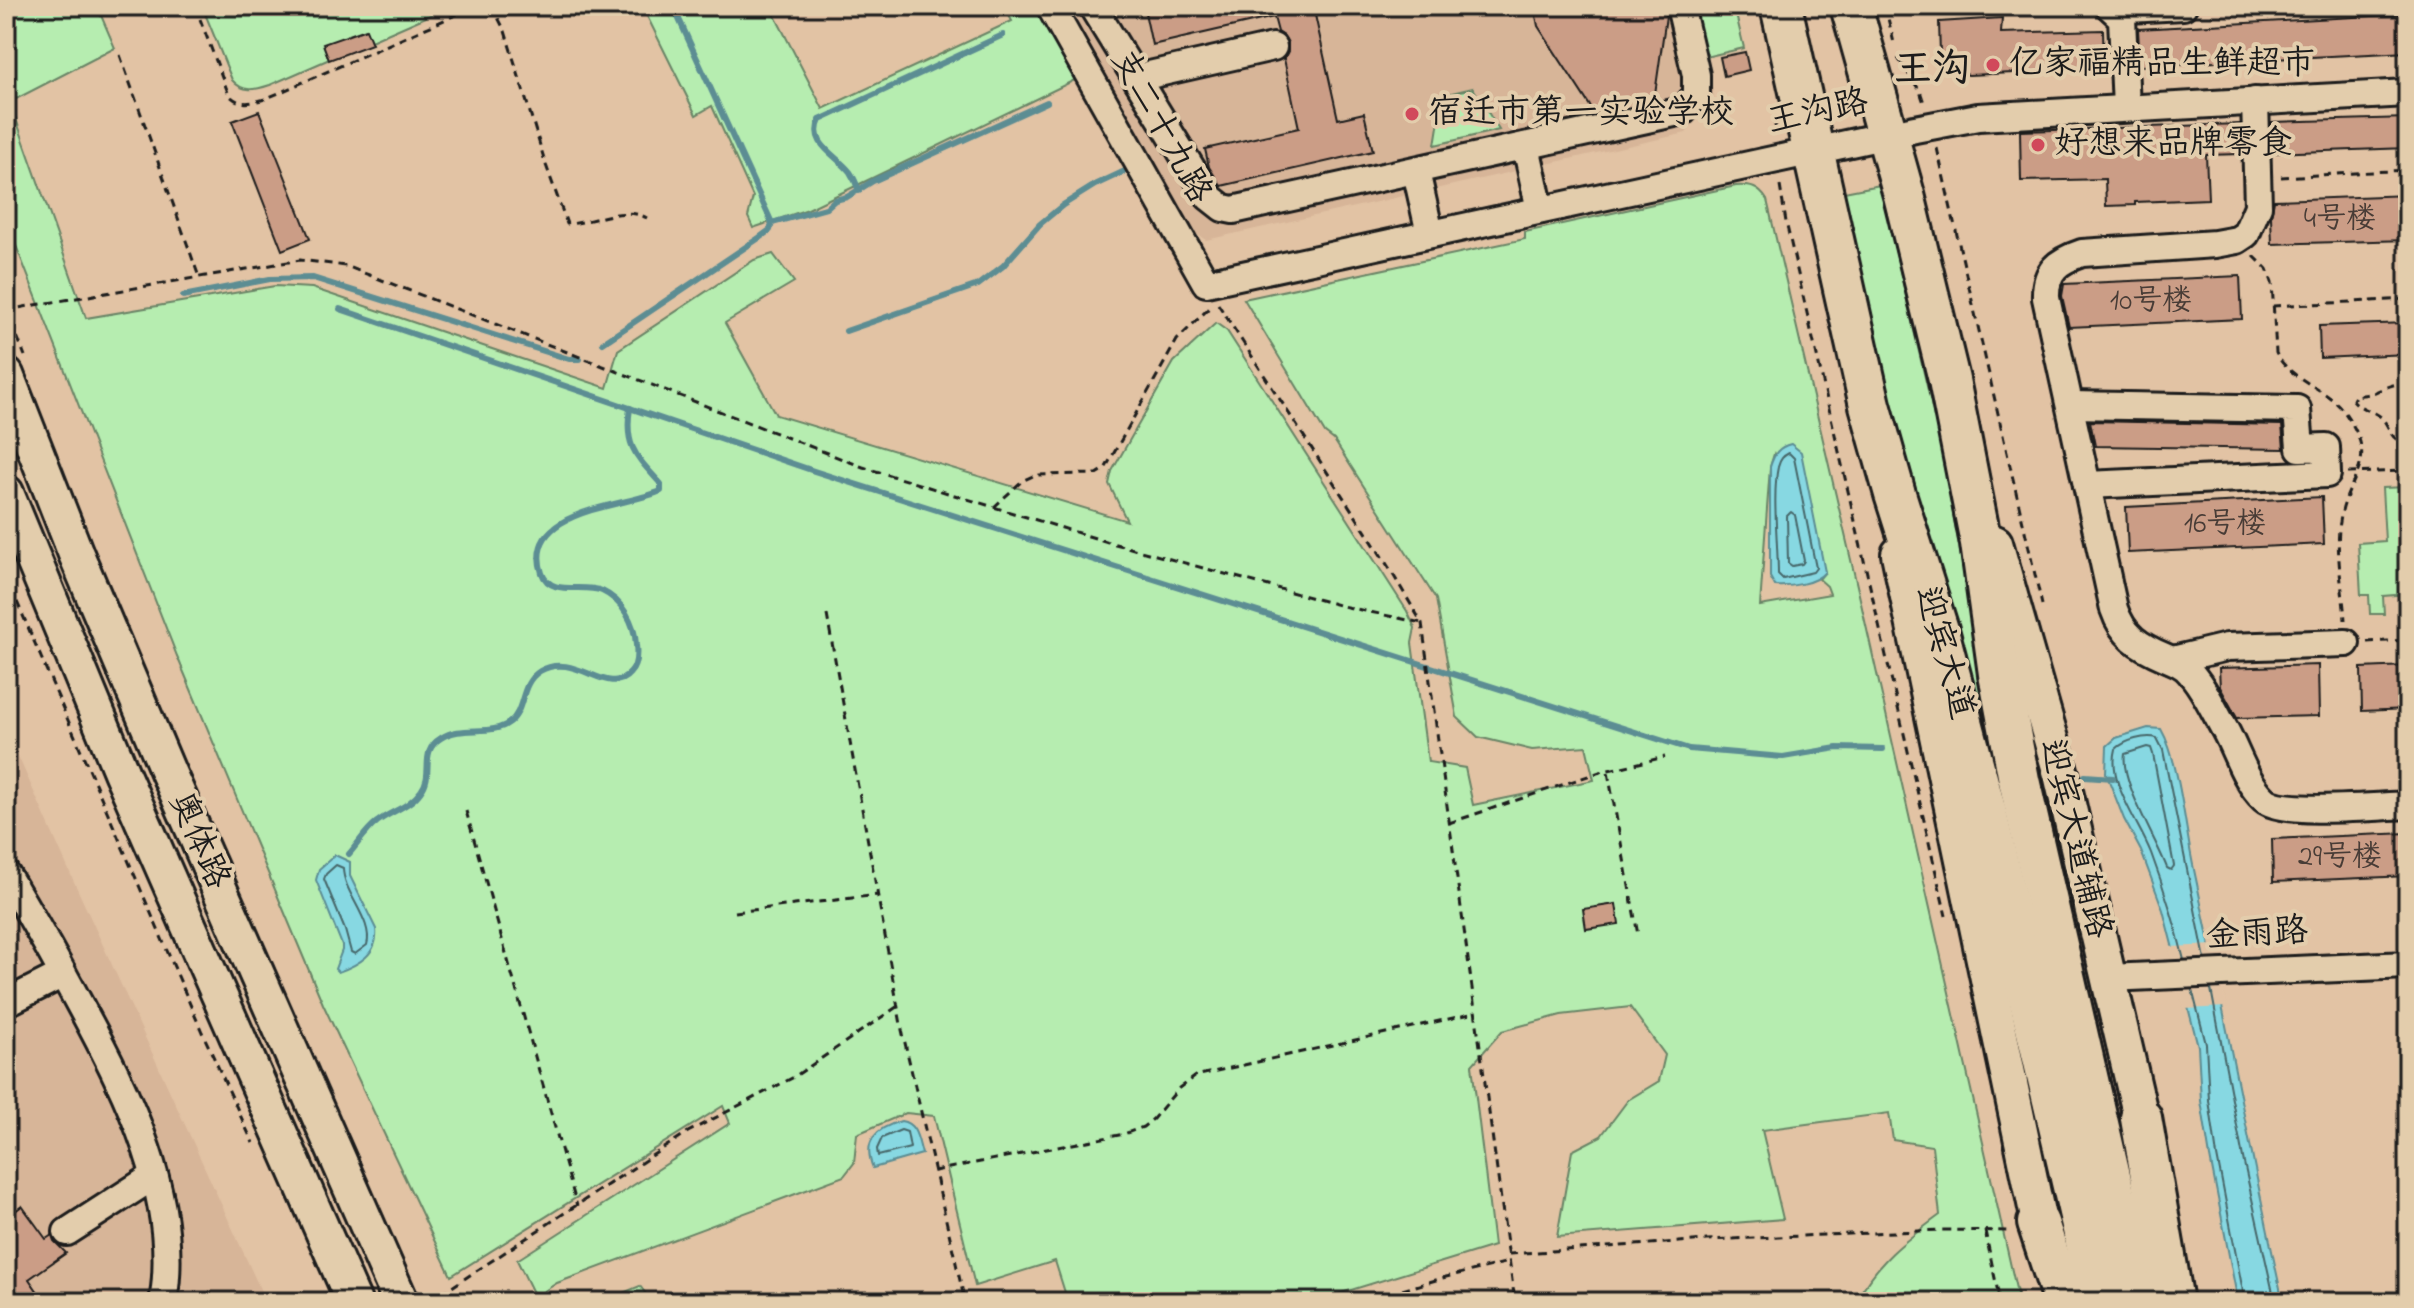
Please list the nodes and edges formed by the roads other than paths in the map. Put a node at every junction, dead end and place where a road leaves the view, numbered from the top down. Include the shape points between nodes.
1 (1050, 6) edge
2 (1092, 6) edge
3 (1680, 6) edge
4 (1781, 6) edge
5 (1851, 6) edge
6 (2112, 6) edge
7 (2183, 6) edge
8 (1273, 47) dead end
9 (1136, 78) junction
10 (2408, 93) edge
11 (2255, 101) junction
12 (2126, 108) junction
13 (1886, 135) junction
14 (1526, 146) junction
15 (1813, 151) junction
16 (1416, 171) junction
17 (1540, 210) junction
18 (1430, 234) junction
19 (1211, 292) joint
20 (6, 375) edge
21 (1949, 380) junction
22 (1870, 405) junction
23 (2070, 405) junction
24 (2087, 485) junction
25 (6, 493) edge
26 (16, 548) edge
27 (2346, 643) dead end
28 (2173, 660) junction
29 (2408, 805) edge
30 (6, 874) edge
31 (2408, 965) edge
32 (63, 974) junction
33 (2108, 978) junction
34 (6, 1003) edge
35 (2141, 1118) junction
36 (154, 1176) junction
37 (2029, 1227) junction
38 (67, 1232) dead end
39 (163, 1302) edge
40 (354, 1302) edge
41 (401, 1302) edge
42 (2057, 1302) edge
43 (2064, 1302) edge
44 (2100, 1302) edge
45 (2139, 1302) edge
46 (2173, 1302) edge
47 (2189, 1302) edge

1 - 19 street, 支二十九路
2 - 9 street
3 - 14 street via 1696,75 1696,95 1683,111 1654,107
4 - 15 highway, 迎宾大道
5 - 13 highway, 迎宾大道
6 - 7 street
6 - 12 street via 2122,18
8 - 9 street
9 - 16 street via 1209,197 1223,208 1246,209
10 - 11 street, 王沟路
11 - 12 street, 王沟路
11 - 23 street via 2258,206 2246,234 2215,244 2082,253 2056,266 2046,298
12 - 13 street, 王沟路 via 1978,117
13 - 15 street, 王沟路
13 - 21 highway, 迎宾大道
14 - 16 street
14 - 17 street
15 - 17 street, 王沟路
15 - 22 highway, 迎宾大道
16 - 18 street
17 - 18 street, 王沟路
18 - 19 street, 王沟路
20 - 41 main road, 奥体路 via 168,772
21 - 33 main road, 迎宾大道辅路 via 2061,774
21 - 45 highway, 迎宾大道 via 2019,780
22 - 37 main road
22 - 44 highway, 迎宾大道 via 1986,813
23 - 24 street
23 - 24 street via 2297,409 2300,448 2326,447 2327,474
24 - 28 street via 2118,621 2136,643
25 - 26 main road, 奥体路
26 - 40 main road, 奥体路
27 - 28 street via 2227,647
28 - 29 street via 2198,682 2266,801 2320,809
30 - 32 street
31 - 33 street, 金雨路
32 - 34 street
32 - 36 street via 123,1089
33 - 35 main road, 迎宾大道辅路
35 - 46 highway
35 - 47 main road, 迎宾大道辅路
36 - 38 street
36 - 39 street via 166,1255
37 - 42 main road
37 - 43 highway

